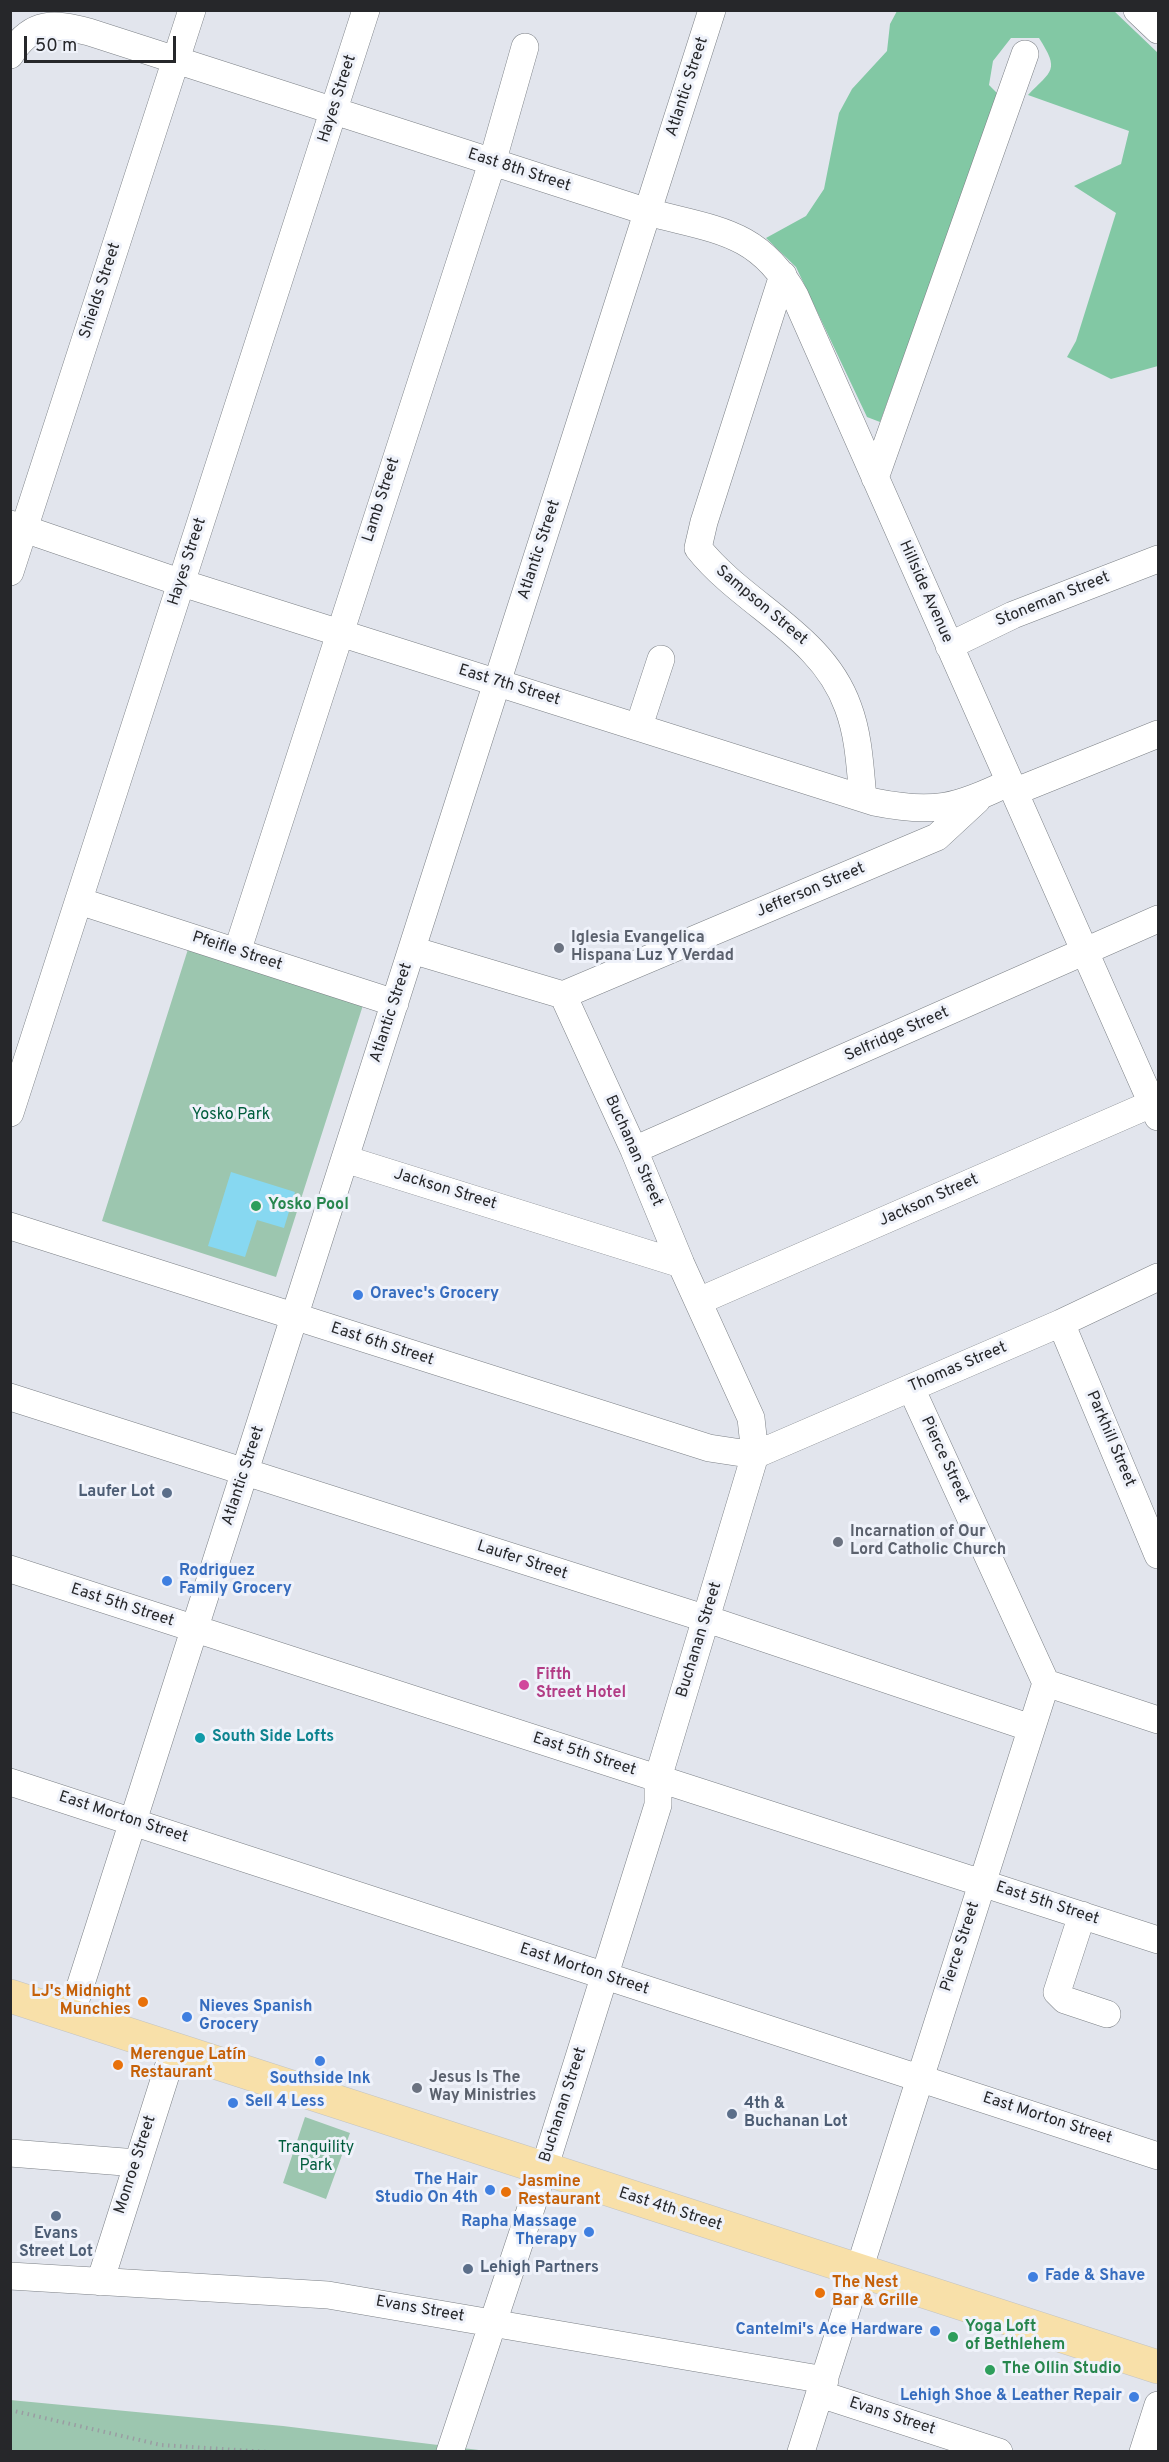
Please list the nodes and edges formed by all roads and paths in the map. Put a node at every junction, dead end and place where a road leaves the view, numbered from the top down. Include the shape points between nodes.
1 (192, 10) edge
2 (366, 10) edge
3 (712, 10) edge
4 (1137, 10) edge
5 (1158, 30) edge
6 (525, 47) dead end
7 (1025, 54) dead end
8 (10, 55) edge
9 (177, 60) junction
10 (334, 112) junction
11 (492, 163) junction
12 (648, 212) junction
13 (783, 275) junction
14 (875, 478) junction
15 (17, 526) edge
16 (1158, 559) edge
17 (10, 572) edge
18 (182, 583) junction
19 (339, 633) junction
20 (949, 646) junction
21 (661, 659) dead end
22 (497, 683) junction
23 (639, 726) junction
24 (1158, 734) edge
25 (1012, 787) junction
26 (980, 797) junction
27 (863, 798) junction
28 (79, 901) junction
29 (1158, 919) edge
30 (412, 950) junction
31 (237, 952) junction
32 (1086, 953) junction
33 (563, 995) junction
34 (395, 1003) junction
35 (20, 1052) edge
36 (1156, 1107) edge
37 (10, 1113) edge
38 (634, 1150) junction
39 (345, 1159) junction
40 (10, 1226) edge
41 (681, 1264) junction
42 (1158, 1277) edge
43 (699, 1301) junction
44 (294, 1317) junction
45 (1061, 1323) junction
46 (911, 1388) junction
47 (10, 1397) edge
48 (755, 1455) junction
49 (245, 1473) junction
50 (1158, 1555) edge
51 (10, 1569) edge
52 (707, 1619) junction
53 (195, 1629) junction
54 (1046, 1683) junction
55 (1158, 1720) edge
56 (1032, 1728) junction
57 (658, 1778) junction
58 (10, 1782) edge
59 (133, 1821) junction
60 (981, 1883) junction
61 (1082, 1915) junction
62 (1158, 1940) edge
63 (605, 1976) junction
64 (10, 1996) edge
65 (1107, 2014) dead end
66 (71, 2015) junction
67 (174, 2049) junction
68 (919, 2078) junction
69 (10, 2153) edge
70 (1158, 2156) edge
71 (137, 2163) junction
72 (543, 2169) junction
73 (858, 2270) junction
74 (10, 2276) edge
75 (100, 2282) junction
76 (492, 2322) junction
77 (1158, 2367) edge
78 (822, 2387) junction
79 (1158, 2405) edge
80 (10, 2410) edge
81 (268, 2451) edge
82 (450, 2451) edge
83 (801, 2451) edge
84 (999, 2451) edge
85 (1143, 2451) edge

1 - 9 street, Shields Street
2 - 10 street, Hayes Street
3 - 12 street, Atlantic Street
4 - 5 street
6 - 11 street, Lamb Street
7 - 14 street
8 - 9 street, East 8th Street via 33,32 58,24
9 - 10 street, East 8th Street
9 - 15 street, Shields Street
10 - 11 street, East 8th Street
10 - 18 street, Hayes Street
11 - 12 street, East 8th Street
11 - 19 street, Lamb Street
12 - 13 street, East 8th Street via 744,240 766,255
12 - 22 street, Atlantic Street
13 - 14 street, East 8th Street
13 - 27 street, Sampson Street via 698,548 716,570 806,644 834,677 853,723
14 - 20 street, Hillside Avenue
15 - 17 street, Shields Street
15 - 18 street, East 7th Street
16 - 20 street, Stoneman Street via 1013,615
18 - 19 street, East 7th Street
18 - 28 street, Hayes Street
19 - 22 street, East 7th Street
19 - 31 street, Lamb Street
20 - 25 street, Hillside Avenue
21 - 23 street
22 - 23 street, East 7th Street
22 - 30 street, Atlantic Street
23 - 27 street, East 7th Street
24 - 25 street
25 - 26 street, East 7th Street
25 - 32 street, Hillside Avenue
26 - 27 street, East 7th Street via 929,810
26 - 33 street, Jefferson Street via 938,837
28 - 31 street, Pfeifle Street
28 - 35 street, Hayes Street
29 - 32 street, Selfridge Street
30 - 33 street
30 - 34 street, Atlantic Street
31 - 34 street, Pfeifle Street
32 - 36 street, Hillside Avenue
32 - 38 street, Selfridge Street
33 - 38 street, Buchanan Street
34 - 39 street, Atlantic Street
35 - 37 street, Hayes Street
36 - 43 street, Jackson Street
38 - 41 street, Buchanan Street
39 - 41 street, Jackson Street
39 - 44 street, Atlantic Street
40 - 44 street, East 6th Street
41 - 43 street, Buchanan Street
42 - 45 street, Thomas Street
43 - 48 street, Buchanan Street via 751,1418
44 - 48 street, East 6th Street via 709,1448
44 - 49 street, Atlantic Street
45 - 46 street, Thomas Street
45 - 50 street, Parkhill Street
46 - 48 street, Thomas Street
46 - 54 street, Pierce Street
47 - 49 street, Laufer Street
48 - 52 street, Buchanan Street
49 - 52 street, Laufer Street
49 - 53 street, Atlantic Street
51 - 53 street, East 5th Street
52 - 56 street, Laufer Street
52 - 57 street, Buchanan Street
53 - 57 street, East 5th Street
53 - 59 street, Atlantic Street
54 - 55 street
54 - 56 street, Pierce Street
56 - 60 street, Pierce Street
57 - 60 street, East 5th Street
57 - 63 street, Buchanan Street via 658,1805
58 - 59 street, East Morton Street
59 - 63 street, East Morton Street
59 - 66 street, Atlantic Street
60 - 61 street, East 5th Street
60 - 68 street, Pierce Street
61 - 62 street, East 5th Street
61 - 65 street via 1057,1992 1065,2000
63 - 68 street, East Morton Street
63 - 72 street, Buchanan Street
64 - 66 main road, East 4th Street
66 - 67 main road, East 4th Street
67 - 71 street, Monroe Street
67 - 72 main road, East 4th Street
68 - 70 street, East Morton Street
68 - 73 street, Pierce Street
69 - 71 street
71 - 75 street, Monroe Street
72 - 73 main road, East 4th Street
72 - 76 street, Buchanan Street
73 - 77 main road, East 4th Street
73 - 78 street, Pierce Street
74 - 75 street, Evans Street
75 - 76 street, Evans Street via 328,2295
76 - 78 street, Evans Street
76 - 82 street, Buchanan Street
78 - 83 street, Pierce Street
78 - 84 street, Evans Street
79 - 85 street
80 - 81 path via 161,2445

